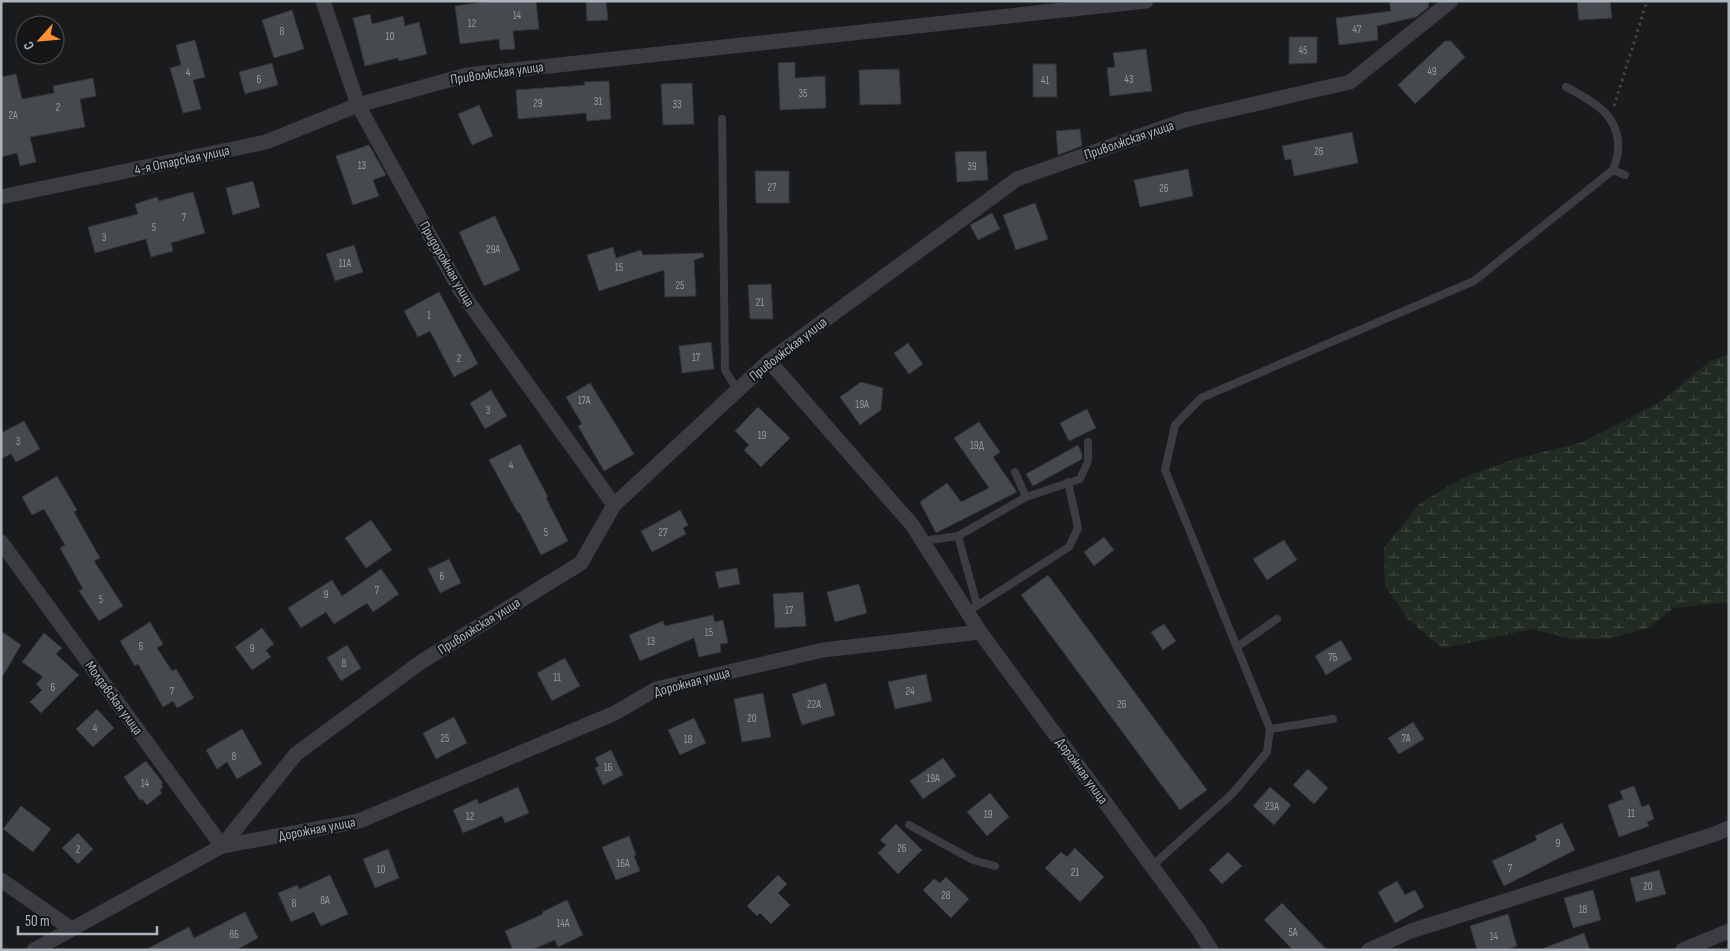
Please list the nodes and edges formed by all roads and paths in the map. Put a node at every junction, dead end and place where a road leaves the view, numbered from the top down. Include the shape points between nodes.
1 (323, 1) edge
2 (1146, 1) edge
3 (1450, 1) edge
4 (1647, 1) edge
5 (1566, 87) dead end
6 (358, 105) junction
7 (1610, 118) junction
8 (722, 119) dead end
9 (1613, 170) junction
10 (1625, 175) dead end
11 (1, 197) edge
12 (769, 361) junction
13 (737, 390) junction
14 (1088, 442) dead end
15 (1016, 472) dead end
16 (1068, 482) junction
17 (1026, 497) junction
18 (614, 505) junction
19 (958, 536) junction
20 (923, 541) junction
21 (3, 546) edge
22 (972, 609) junction
23 (1278, 619) dead end
24 (980, 632) junction
25 (1237, 647) junction
26 (1333, 719) dead end
27 (1270, 729) junction
28 (910, 825) dead end
29 (1729, 828) edge
30 (222, 846) junction
31 (995, 866) dead end
32 (1152, 866) junction
33 (1, 880) edge
34 (70, 928) junction
35 (1729, 931) edge
36 (34, 950) edge
37 (1211, 950) edge
38 (1369, 950) edge
39 (1684, 950) edge

1 - 6 street, Придорожная улица
2 - 6 street, Приволжская улица via 467,75
3 - 12 street, Приволжская улица via 1350,82 1185,120 1017,179
4 - 7 path
5 - 7 lane via 1589,100
6 - 11 street, 4-я Отарская улица via 266,142
6 - 18 street, Придорожная улица via 460,290
7 - 9 lane via 1616,128 1618,151
8 - 13 lane via 725,370
9 - 10 lane
9 - 25 lane via 1474,281 1201,398 1175,424 1166,470
12 - 13 street, Приволжская улица
12 - 20 street
13 - 18 street, Приволжская улица
14 - 16 lane via 1088,460 1080,478
15 - 17 lane
16 - 17 lane
16 - 22 lane via 1078,528 1069,547
17 - 19 lane
18 - 30 street, Приволжская улица via 581,563 421,662 296,754
19 - 20 lane
19 - 22 lane
20 - 22 street
21 - 30 street, Молдавская улица
22 - 24 street
23 - 25 lane
24 - 30 street, Дорожная улица via 822,650 656,689 615,713 359,821
24 - 32 street, Дорожная улица
25 - 27 lane
26 - 27 lane
27 - 32 lane via 1267,752 1233,793
28 - 31 lane via 973,860
29 - 38 street via 1411,931
30 - 34 street, Дорожная улица
32 - 37 street, Дорожная улица
33 - 34 street
34 - 36 street, Дорожная улица
35 - 39 street

